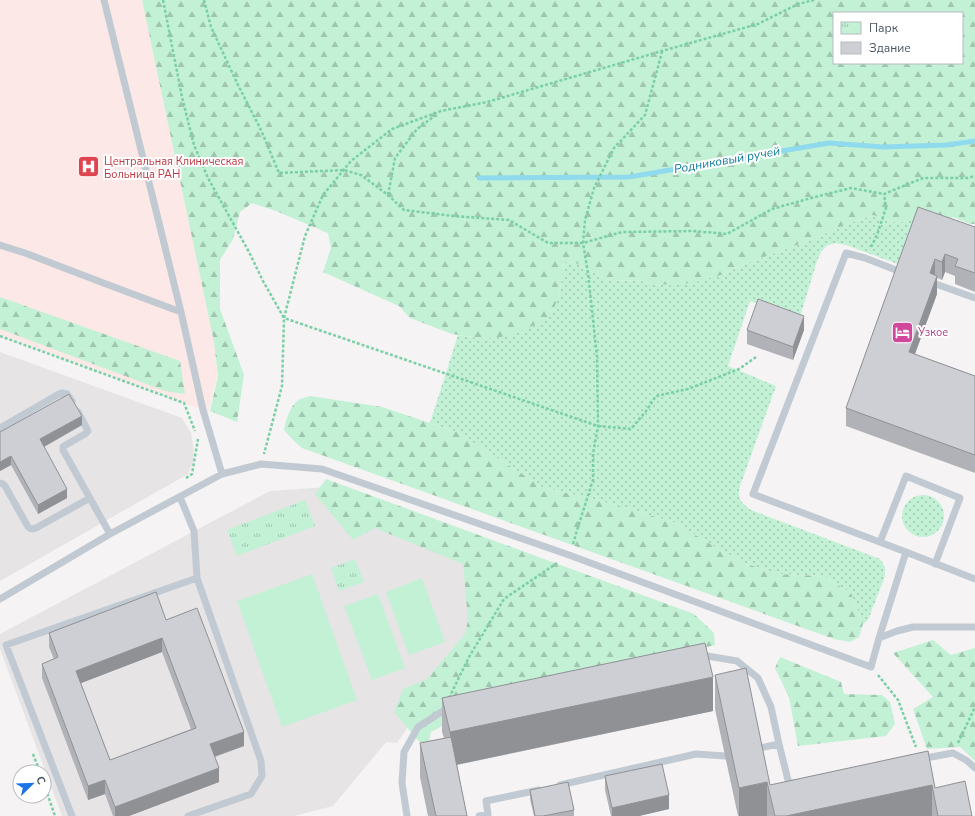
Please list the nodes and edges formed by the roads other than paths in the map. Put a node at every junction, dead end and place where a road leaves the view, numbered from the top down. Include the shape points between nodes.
1 (104, 0) edge
2 (0, 245) edge
3 (902, 272) edge
4 (933, 283) edge
5 (975, 298) edge
6 (181, 312) junction
7 (0, 428) edge
8 (222, 474) junction
9 (0, 483) edge
10 (180, 497) junction
11 (90, 498) junction
12 (110, 534) junction
13 (880, 542) junction
14 (906, 552) junction
15 (935, 564) junction
16 (196, 578) junction
17 (975, 579) edge
18 (0, 599) edge
19 (975, 627) edge
20 (879, 638) junction
21 (692, 659) edge
22 (458, 708) edge
23 (779, 744) junction
24 (755, 749) edge
25 (725, 756) edge
26 (913, 760) edge
27 (975, 768) edge
28 (805, 781) edge
29 (556, 786) edge
30 (548, 788) edge
31 (489, 815) edge
32 (72, 816) edge
33 (188, 816) edge
34 (408, 816) edge
35 (479, 816) edge

1 - 6 lane
2 - 6 lane
3 - 13 lane via 846,253 753,494
4 - 5 lane
6 - 8 lane via 203,410
7 - 11 lane via 59,394 67,394 88,431 63,449
8 - 10 lane
8 - 20 lane via 261,464 322,469 569,555 871,667
9 - 11 lane via 5,486 27,525 32,529
10 - 12 lane
10 - 16 lane via 194,531
11 - 12 lane
12 - 18 lane
13 - 14 lane
13 - 15 lane via 906,476 960,498
14 - 15 lane
14 - 20 lane
15 - 17 lane
16 - 32 lane via 6,645
16 - 33 lane via 261,761 262,776 251,794
19 - 20 lane via 913,628
21 - 23 lane via 707,656 737,661 758,678 771,707
22 - 34 lane via 443,711 418,728 404,752 402,783
23 - 24 lane
23 - 28 lane via 789,784
25 - 29 lane via 696,754
26 - 27 lane via 953,753
30 - 31 lane via 486,802
31 - 35 lane

